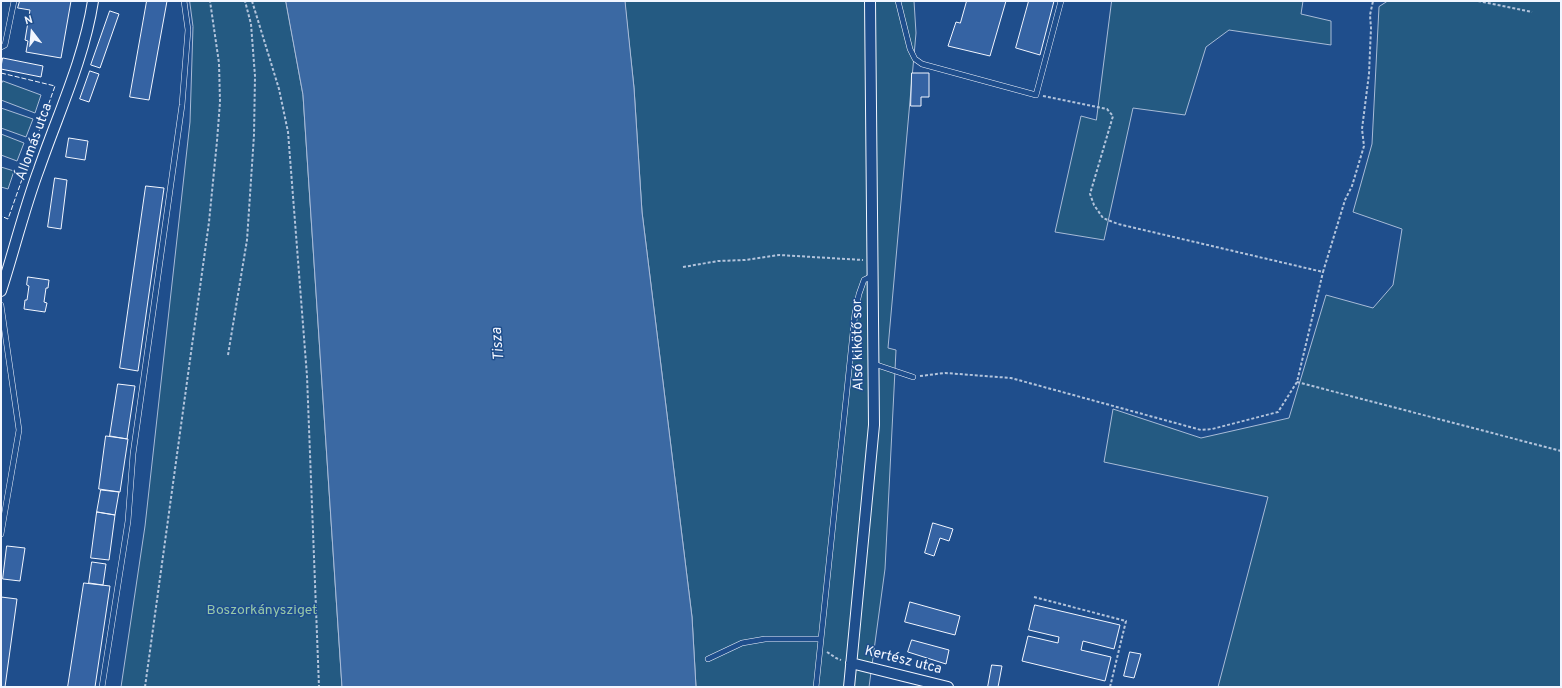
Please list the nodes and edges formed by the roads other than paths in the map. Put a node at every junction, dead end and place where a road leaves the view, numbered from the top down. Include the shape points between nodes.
1 (14, 1) edge
2 (93, 1) edge
3 (184, 1) edge
4 (870, 1) edge
5 (898, 1) edge
6 (1061, 1) edge
7 (1, 47) edge
8 (872, 276) junction
9 (1, 291) edge
10 (1, 305) edge
11 (874, 364) junction
12 (913, 376) road end
13 (1, 534) edge
14 (821, 639) junction
15 (708, 659) dead end
16 (851, 663) junction
17 (102, 687) edge
18 (816, 687) edge
19 (849, 687) edge
20 (948, 687) edge

1 - 7 lane via 5,45
2 - 9 street, Állomás utca via 89,25 74,73 38,170
3 - 17 lane via 188,30 182,105 133,454 128,521
4 - 8 street, Alsó kikötő sor
5 - 6 lane via 910,49 915,59 922,64 1036,95
8 - 11 street, Alsó kikötő sor
8 - 14 lane via 864,280 855,313
10 - 13 lane via 19,430
11 - 12 lane
11 - 16 street, Alsó kikötő sor via 874,425
14 - 15 lane via 765,639 742,643
14 - 18 lane
16 - 19 street, Alsó kikötő sor
16 - 20 street, Kertész utca

